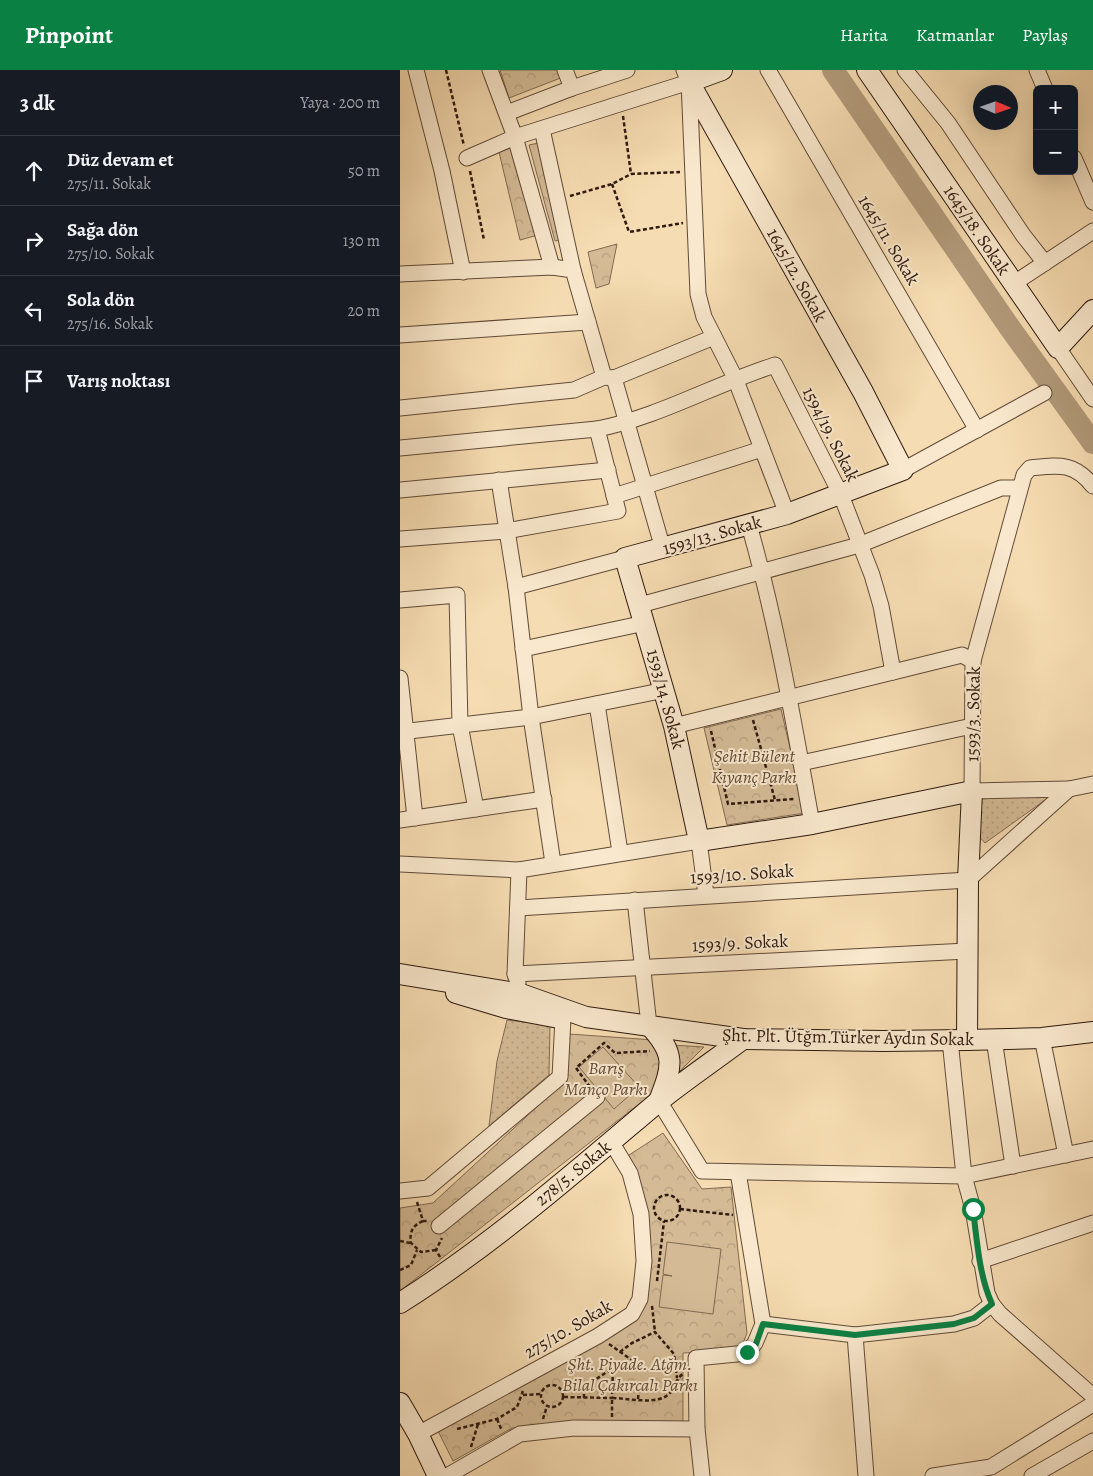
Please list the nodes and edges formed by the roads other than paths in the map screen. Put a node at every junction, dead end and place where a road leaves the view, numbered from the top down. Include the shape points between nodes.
1 (416, 70) edge
2 (490, 70) edge
3 (565, 70) edge
4 (628, 70) edge
5 (722, 70) edge
6 (768, 70) edge
7 (867, 70) edge
8 (906, 70) edge
9 (1037, 70) edge
10 (686, 76) edge
11 (1043, 85) edge
12 (572, 88) junction
13 (507, 113) junction
14 (542, 129) junction
15 (515, 137) junction
16 (467, 158) dead end
17 (1078, 167) edge
18 (1093, 202) edge
19 (1093, 231) edge
20 (1045, 263) junction
21 (552, 267) junction
22 (573, 270) junction
23 (462, 272) junction
24 (400, 274) edge
25 (1013, 284) junction
26 (1093, 310) edge
27 (588, 322) junction
28 (400, 334) edge
29 (714, 337) junction
30 (1058, 348) junction
31 (609, 378) junction
32 (735, 378) junction
33 (1044, 393) dead end
34 (1093, 399) edge
35 (400, 408) edge
36 (629, 423) junction
37 (597, 429) junction
38 (977, 430) junction
39 (400, 448) edge
40 (762, 450) junction
41 (608, 470) junction
42 (903, 470) junction
43 (498, 480) junction
44 (1093, 486) edge
45 (646, 487) junction
46 (1020, 488) junction
47 (400, 490) edge
48 (842, 495) junction
49 (614, 496) junction
50 (786, 514) junction
51 (749, 524) junction
52 (506, 531) junction
53 (400, 539) edge
54 (859, 545) junction
55 (663, 549) junction
56 (625, 558) junction
57 (762, 572) junction
58 (516, 587) junction
59 (400, 600) edge
60 (643, 614) junction
61 (523, 649) junction
62 (973, 661) junction
63 (893, 672) junction
64 (400, 678) edge
65 (665, 690) junction
66 (789, 697) junction
67 (597, 704) junction
68 (531, 717) junction
69 (460, 725) junction
70 (674, 726) junction
71 (972, 726) junction
72 (403, 732) edge
73 (801, 763) junction
74 (1093, 784) edge
75 (1069, 789) junction
76 (972, 792) junction
77 (544, 799) junction
78 (476, 809) junction
79 (415, 818) junction
80 (400, 820) edge
81 (812, 824) junction
82 (699, 841) junction
83 (620, 852) junction
84 (553, 863) junction
85 (400, 864) edge
86 (519, 870) junction
87 (968, 880) junction
88 (706, 895) junction
89 (635, 900) junction
90 (518, 908) junction
91 (967, 951) junction
92 (643, 966) junction
93 (400, 974) edge
94 (515, 974) junction
95 (435, 979) junction
96 (521, 994) junction
97 (586, 1017) junction
98 (563, 1018) junction
99 (649, 1025) junction
100 (1093, 1032) edge
101 (1042, 1038) junction
102 (743, 1039) junction
103 (994, 1039) junction
104 (959, 1040) junction
105 (597, 1096) road end
106 (660, 1101) junction
107 (612, 1143) junction
108 (1093, 1149) edge
109 (1066, 1155) junction
110 (1013, 1166) junction
111 (738, 1172) junction
112 (964, 1176) junction
113 (407, 1191) edge
114 (1093, 1223) edge
115 (438, 1226) road end
116 (980, 1260) junction
117 (400, 1303) edge
118 (992, 1304) junction
119 (763, 1324) junction
120 (855, 1335) junction
121 (1093, 1396) edge
122 (400, 1402) edge
123 (1093, 1404) edge
124 (696, 1429) junction
125 (418, 1434) junction
126 (1093, 1442) edge
127 (993, 1471) edge
128 (438, 1476) edge
129 (447, 1476) edge
130 (702, 1476) edge
131 (866, 1476) edge
132 (933, 1476) edge
133 (1032, 1476) edge

1 - 23 street via 442,171
2 - 13 street
3 - 12 street
4 - 12 street
5 - 10 street
6 - 38 street, 1645/11. Sokak
7 - 25 street, 1645/18. Sokak
8 - 20 street via 948,122
9 - 11 street
10 - 14 street
10 - 29 street via 698,294
10 - 42 street, 1645/12. Sokak via 863,392
12 - 13 street
13 - 15 street
14 - 15 street
14 - 22 street
15 - 16 street
15 - 21 street
17 - 18 street
19 - 20 street
20 - 25 street
21 - 22 street
21 - 23 street
22 - 27 street
23 - 24 street
25 - 30 street, 1645/18. Sokak
26 - 30 street
27 - 28 street
27 - 31 street
29 - 31 street
29 - 32 street
30 - 34 street
31 - 35 street via 574,390
31 - 36 street
32 - 36 street, 1594/19. Sokak
32 - 40 street
32 - 48 street, 1594/19. Sokak via 775,365
33 - 38 street
36 - 37 street, 1594/19. Sokak
36 - 45 street
37 - 39 street, 1594/19. Sokak
37 - 41 street
38 - 42 street
40 - 45 street
40 - 50 street
41 - 43 street
41 - 49 street
42 - 48 street, 1593/13. Sokak
43 - 47 street
43 - 52 street
44 - 46 street, 1593/3. Sokak via 1077,469 1064,466 1030,468
45 - 49 street
45 - 55 street
46 - 54 street via 1001,488
46 - 62 street, 1593/3. Sokak
48 - 50 street, 1593/13. Sokak
48 - 54 street, 1594/19. Sokak
49 - 52 street via 618,511
50 - 51 street, 1593/13. Sokak
51 - 55 street, 1593/13. Sokak
51 - 57 street
52 - 53 street
52 - 58 street
54 - 57 street
54 - 63 street, 1594/19. Sokak via 881,606
55 - 56 street, 1593/13. Sokak
56 - 58 street, 1593/13. Sokak
56 - 60 street, 1593/14. Sokak
57 - 60 street
57 - 66 street
58 - 61 street
59 - 69 street via 457,595
60 - 61 street
60 - 65 street, 1593/14. Sokak
61 - 68 street
62 - 63 street via 962,655
62 - 71 street, 1593/3. Sokak
63 - 66 street
64 - 72 street
65 - 67 street
65 - 70 street, 1593/14. Sokak
66 - 70 street
66 - 73 street
67 - 68 street
67 - 83 street
68 - 69 street
68 - 77 street
69 - 72 street
69 - 78 street
70 - 82 street, 1593/14. Sokak
71 - 73 street
71 - 76 street, 1593/3. Sokak
72 - 79 street
73 - 81 street
74 - 75 street
75 - 76 street
75 - 87 street
76 - 81 street
76 - 87 street, 1593/3. Sokak
77 - 78 street
77 - 84 street
78 - 79 street
79 - 80 street
81 - 82 street
82 - 83 street
82 - 88 street
83 - 84 street
84 - 86 street
85 - 86 street
86 - 90 street
87 - 88 street, 1593/10. Sokak
87 - 91 street, 1593/3. Sokak
88 - 89 street, 1593/10. Sokak
89 - 90 street, 1593/10. Sokak
89 - 92 street
90 - 94 street
91 - 92 street, 1593/9. Sokak
91 - 104 street, 1593/3. Sokak
92 - 94 street, 1593/9. Sokak
92 - 99 street
93 - 95 street, Şht. Plt. Ütğm.Türker Aydın Sokak
94 - 96 street
95 - 96 street, Şht. Plt. Ütğm.Türker Aydın Sokak
95 - 98 street via 458,995
96 - 97 street, Şht. Plt. Ütğm.Türker Aydın Sokak
97 - 98 street
97 - 99 street, Şht. Plt. Ütğm.Türker Aydın Sokak
98 - 113 street via 560,1077 442,1178 428,1188
99 - 102 street, Şht. Plt. Ütğm.Türker Aydın Sokak
99 - 106 street via 668,1050 669,1077
100 - 101 street, Şht. Plt. Ütğm.Türker Aydın Sokak
101 - 103 street, Şht. Plt. Ütğm.Türker Aydın Sokak
101 - 109 street
102 - 104 street, Şht. Plt. Ütğm.Türker Aydın Sokak
102 - 106 street, 278/5. Sokak
103 - 104 street, Şht. Plt. Ütğm.Türker Aydın Sokak
103 - 110 street
104 - 112 street
105 - 115 street
106 - 107 street, 278/5. Sokak
106 - 111 street via 702,1171
107 - 117 street, 278/5. Sokak via 448,1272
107 - 125 street, 275/10. Sokak via 630,1173 639,1206 644,1261 640,1299 632,1314 598,1336
108 - 109 street
109 - 110 street
110 - 112 street
111 - 112 street
111 - 119 street
112 - 116 street via 973,1209
114 - 116 street
116 - 118 street
118 - 120 street via 974,1318 954,1324
118 - 121 street
119 - 120 street
119 - 124 street via 756,1344 747,1352 696,1358
120 - 131 street
122 - 125 street
123 - 127 street
124 - 129 street via 574,1428 520,1434
124 - 130 street
125 - 128 street
126 - 133 street
127 - 132 street

